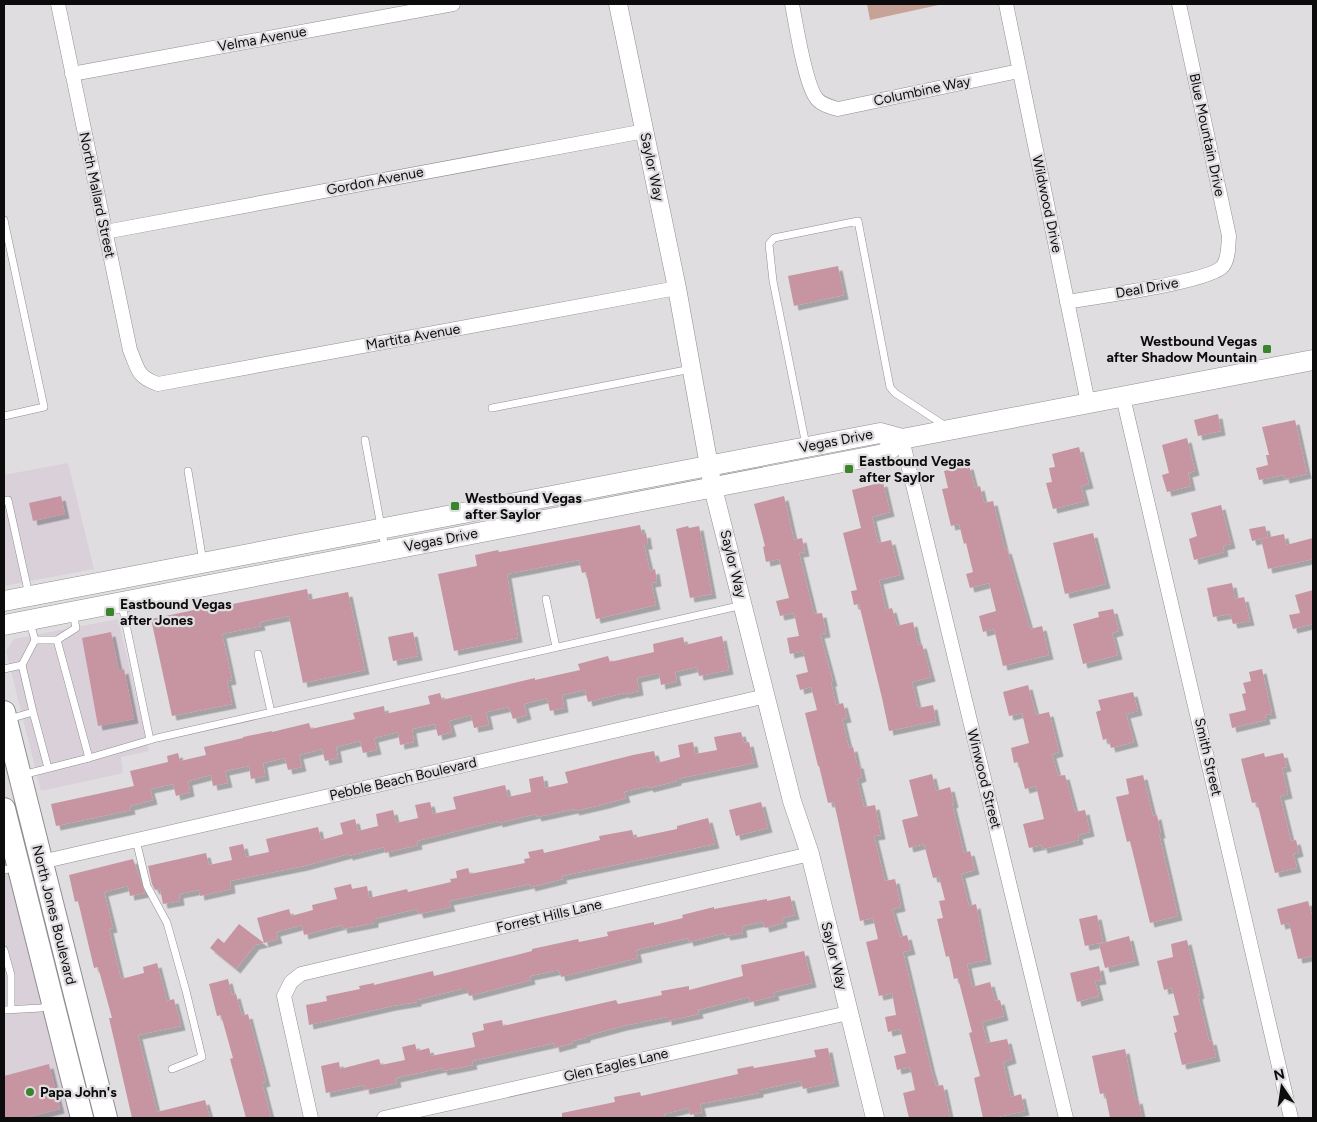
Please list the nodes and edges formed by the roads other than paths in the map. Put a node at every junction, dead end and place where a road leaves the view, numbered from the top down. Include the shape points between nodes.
1 (58, 4) edge
2 (452, 4) edge
3 (618, 4) edge
4 (792, 4) edge
5 (1006, 4) edge
6 (1180, 4) edge
7 (1019, 71) junction
8 (72, 74) junction
9 (645, 131) junction
10 (4, 220) edge
11 (104, 232) junction
12 (1223, 265) joint
13 (677, 288) junction
14 (1067, 302) junction
15 (1313, 360) edge
16 (691, 369) junction
17 (149, 381) joint
18 (1123, 397) junction
19 (1088, 403) junction
20 (492, 408) dead end
21 (4, 416) edge
22 (952, 430) junction
23 (902, 439) junction
24 (365, 440) dead end
25 (806, 447) junction
26 (708, 466) junction
27 (188, 471) dead end
28 (713, 488) junction
29 (4, 501) edge
30 (381, 528) junction
31 (385, 551) junction
32 (204, 562) junction
33 (29, 596) junction
34 (546, 599) dead end
35 (4, 601) edge
36 (121, 602) junction
37 (743, 605) junction
38 (72, 612) junction
39 (30, 620) junction
40 (4, 625) edge
41 (35, 640) junction
42 (57, 640) junction
43 (556, 647) junction
44 (258, 654) dead end
45 (22, 665) junction
46 (4, 669) edge
47 (766, 696) junction
48 (33, 712) junction
49 (271, 712) junction
50 (5, 716) edge
51 (150, 740) junction
52 (89, 758) junction
53 (48, 768) junction
54 (19, 775) junction
55 (4, 812) edge
56 (136, 840) junction
57 (810, 854) junction
58 (41, 862) junction
59 (11, 868) edge
60 (4, 950) edge
61 (76, 1000) junction
62 (54, 1004) junction
63 (7, 1010) edge
64 (848, 1012) junction
65 (172, 1069) dead end
66 (82, 1118) edge
67 (106, 1118) edge
68 (312, 1118) edge
69 (384, 1118) edge
70 (875, 1118) edge
71 (1066, 1118) edge
72 (1291, 1118) edge

1 - 8 street, North Mallard Street
2 - 8 street, Velma Avenue
3 - 9 street, Saylor Way
4 - 7 street, Columbine Way via 806,75 816,99 826,106 838,109
5 - 7 street, Wildwood Drive
6 - 12 street, Blue Mountain Drive via 1229,236
7 - 14 street, Wildwood Drive
8 - 11 street, North Mallard Street
9 - 11 street, Gordon Avenue
9 - 13 street, Saylor Way
10 - 21 lane via 44,407
11 - 17 street, North Mallard Street via 130,350 140,374
12 - 14 street, Deal Drive via 1217,272 1192,280
13 - 16 street, Saylor Way
13 - 17 street, Martita Avenue via 158,384
14 - 19 street, Wildwood Drive
15 - 18 main road, Vegas Drive
16 - 20 lane
16 - 26 street, Saylor Way
18 - 19 main road, Vegas Drive
18 - 72 street, Smith Street
19 - 22 main road, Vegas Drive
22 - 23 main road, Vegas Drive
22 - 25 lane via 890,387 858,221 774,238 769,244 773,281
23 - 25 main road, Vegas Drive via 880,433
23 - 28 main road, Vegas Drive via 884,454
23 - 71 street, Winwood Street
24 - 30 lane
25 - 26 main road, Vegas Drive
26 - 28 street, Saylor Way
26 - 30 main road, Vegas Drive
27 - 32 lane
28 - 31 main road, Vegas Drive
28 - 37 street, Saylor Way
29 - 33 lane via 8,500
30 - 31 lane
30 - 32 main road, Vegas Drive
31 - 36 main road, Vegas Drive
32 - 33 main road, Vegas Drive
33 - 35 main road, Vegas Drive
34 - 43 lane
36 - 38 main road, Vegas Drive
36 - 51 lane
37 - 43 lane
37 - 47 street, Saylor Way
38 - 39 main road, Vegas Drive
38 - 42 lane via 76,628
39 - 40 main road, Vegas Drive
39 - 41 lane
41 - 42 lane
41 - 45 lane
42 - 52 lane
43 - 49 lane
44 - 49 lane
45 - 46 lane
45 - 48 lane
47 - 56 street, Pebble Beach Boulevard
47 - 57 street, Saylor Way via 792,801
48 - 50 lane
48 - 53 lane
49 - 51 lane
50 - 54 main road, North Jones Boulevard
51 - 52 lane
52 - 53 lane
53 - 54 lane
54 - 58 main road, North Jones Boulevard
55 - 58 main road
55 - 59 main road, North Jones Boulevard
56 - 58 street, Pebble Beach Boulevard
56 - 65 lane via 147,886 167,923 202,1057
57 - 64 street, Saylor Way
57 - 68 street, Forrest Hills Lane via 301,974 291,982 284,996
58 - 61 main road, North Jones Boulevard
59 - 62 main road, North Jones Boulevard
60 - 63 lane via 11,975
61 - 62 main road
61 - 67 main road, North Jones Boulevard
62 - 63 lane
62 - 66 main road, North Jones Boulevard
64 - 69 street, Glen Eagles Lane
64 - 70 street, Saylor Way

